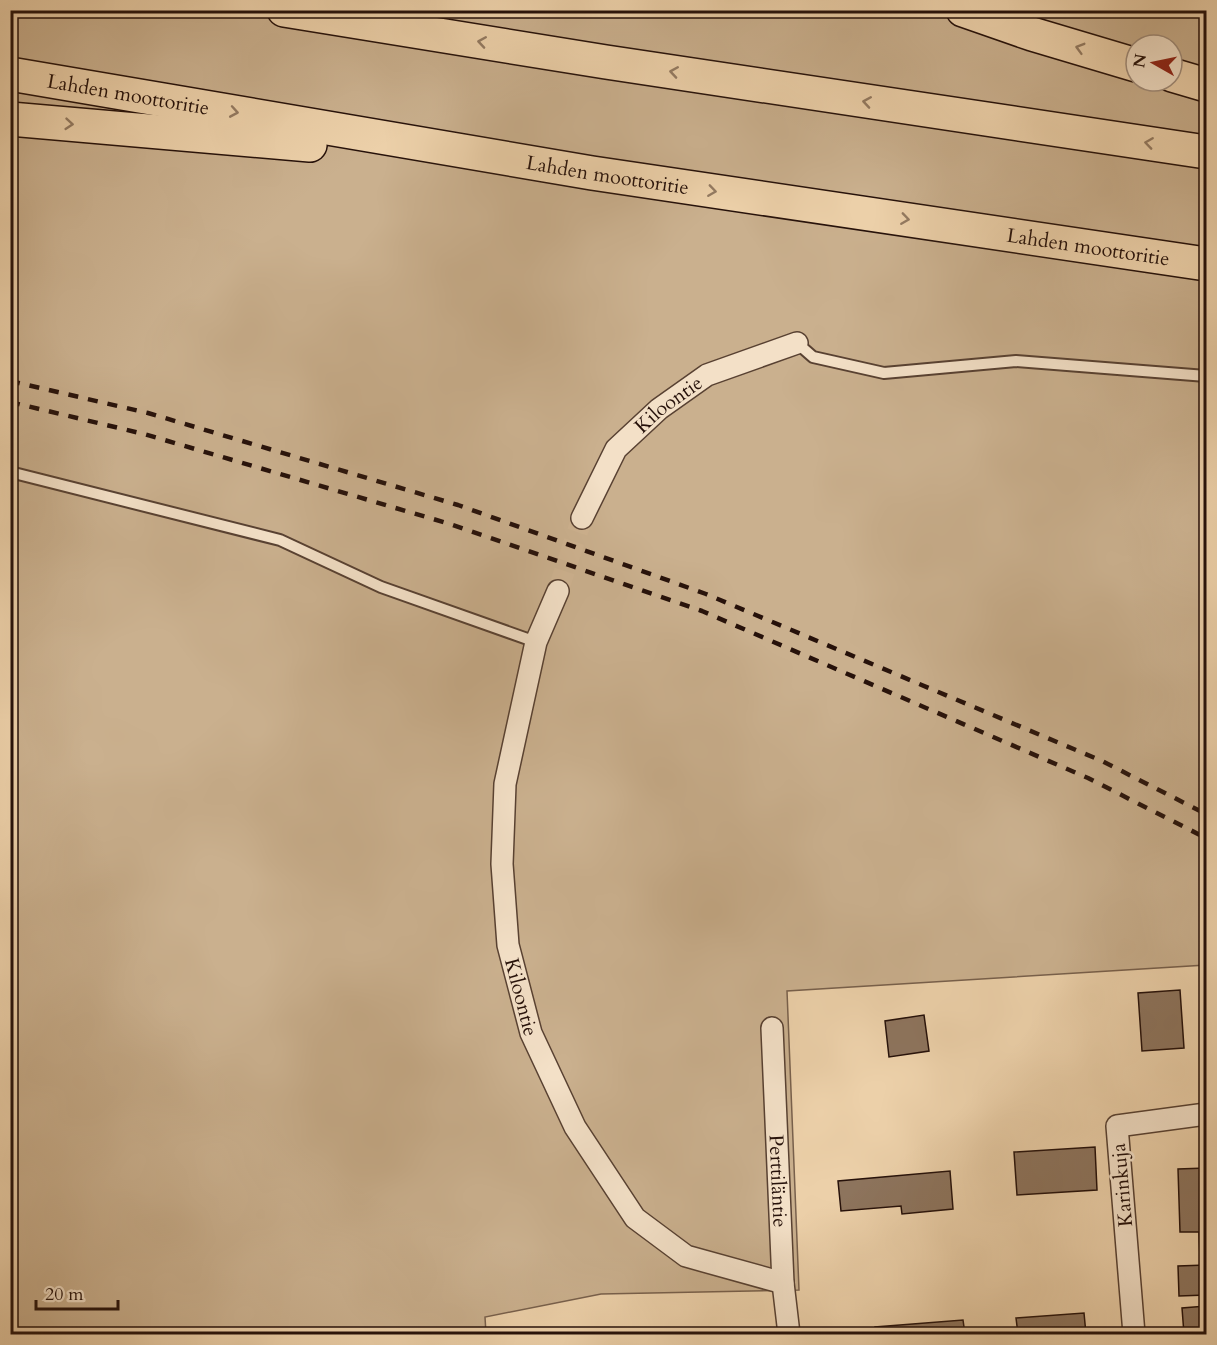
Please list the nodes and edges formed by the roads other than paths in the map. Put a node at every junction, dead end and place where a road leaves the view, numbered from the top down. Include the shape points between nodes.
1 (284, 10) edge
2 (963, 10) edge
3 (1124, 61) edge
4 (10, 74) edge
5 (1184, 79) edge
6 (1206, 85) edge
7 (10, 119) edge
8 (1206, 152) edge
9 (592, 173) junction
10 (1206, 264) edge
11 (797, 343) joint
12 (1206, 376) edge
13 (10, 472) edge
14 (582, 518) tunnel mouth
15 (558, 591) tunnel mouth
16 (537, 642) junction
17 (772, 1028) dead end
18 (1206, 1114) edge
19 (783, 1283) junction
20 (789, 1335) edge
21 (1134, 1335) edge

8 -> 1 highway
3 -> 2 highway
4 -> 9 highway, Lahden moottoritie
5 - 6 highway
7 -> 9 highway
9 -> 10 highway, Lahden moottoritie
11 - 12 lane via 813,357 884,373 1016,361
11 - 14 street, Kiloontie via 707,375 659,410 616,449
13 - 16 lane via 280,540 381,587
15 - 16 street, Kiloontie
16 - 19 street, Kiloontie via 505,784 502,864 508,945 531,1033 575,1127 635,1218 686,1256
17 - 19 street, Perttiläntie
18 - 21 street, Karinkuja via 1117,1126
19 - 20 street, Perttiläntie

